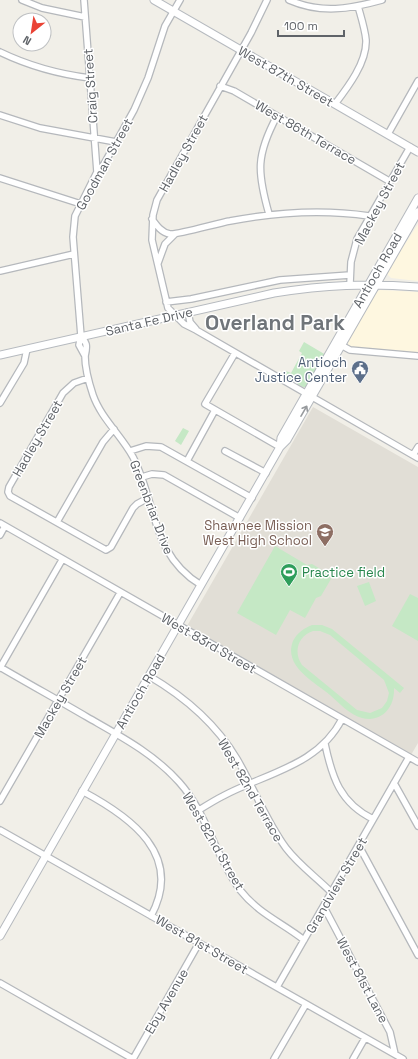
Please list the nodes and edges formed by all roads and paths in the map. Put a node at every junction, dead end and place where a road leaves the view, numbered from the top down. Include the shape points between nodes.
1 (22, 0) edge
2 (84, 0) edge
3 (154, 0) edge
4 (180, 0) edge
5 (267, 0) edge
6 (289, 0) edge
7 (382, 0) edge
8 (358, 6) junction
9 (173, 11) junction
10 (85, 17) junction
11 (241, 50) junction
12 (0, 52) edge
13 (90, 78) junction
14 (418, 81) edge
15 (220, 86) junction
16 (335, 104) junction
17 (0, 115) edge
18 (276, 116) junction
19 (388, 134) junction
20 (94, 138) junction
21 (116, 142) junction
22 (410, 147) junction
23 (418, 152) edge
24 (97, 172) junction
25 (0, 178) edge
26 (390, 181) junction
27 (418, 198) edge
28 (81, 204) junction
29 (418, 212) edge
30 (269, 214) junction
31 (369, 216) junction
32 (152, 219) junction
33 (175, 234) junction
34 (74, 254) junction
35 (158, 263) junction
36 (0, 271) edge
37 (350, 274) junction
38 (350, 284) junction
39 (373, 284) junction
40 (418, 287) edge
41 (166, 302) junction
42 (188, 312) junction
43 (174, 315) junction
44 (196, 330) junction
45 (81, 336) junction
46 (338, 344) junction
47 (26, 349) junction
48 (235, 353) junction
49 (0, 355) edge
50 (418, 356) edge
51 (88, 378) junction
52 (309, 395) junction
53 (0, 403) edge
54 (215, 410) junction
55 (114, 429) junction
56 (280, 447) junction
57 (418, 447) edge
58 (130, 451) junction
59 (226, 451) dead end
60 (415, 456) edge
61 (187, 461) junction
62 (266, 473) junction
63 (142, 478) junction
64 (148, 498) junction
65 (252, 498) junction
66 (240, 518) junction
67 (57, 522) junction
68 (3, 524) edge
69 (0, 535) edge
70 (62, 560) junction
71 (201, 585) junction
72 (120, 592) junction
73 (178, 626) junction
74 (0, 668) edge
75 (149, 676) junction
76 (58, 700) junction
77 (342, 719) junction
78 (116, 733) junction
79 (324, 744) junction
80 (409, 757) junction
81 (418, 762) edge
82 (394, 783) junction
83 (250, 784) junction
84 (82, 791) junction
85 (0, 801) edge
86 (199, 810) junction
87 (373, 819) junction
88 (418, 826) edge
89 (0, 830) edge
90 (359, 846) junction
91 (46, 856) junction
92 (332, 892) junction
93 (324, 907) junction
94 (152, 916) junction
95 (0, 936) edge
96 (304, 940) junction
97 (199, 943) junction
98 (418, 955) edge
99 (0, 983) edge
100 (277, 987) junction
101 (306, 1004) junction
102 (365, 1038) junction
103 (395, 1054) junction
104 (133, 1059) edge
105 (274, 1059) edge
106 (352, 1059) edge
107 (403, 1059) edge

1 - 10 street via 42,8
2 - 10 street, Craig Street
3 - 9 main road, West 87th Street
4 - 9 street, Goodman Street
5 - 11 street, Hadley Street
6 - 8 street via 318,9 334,10
7 - 8 street
8 - 16 street via 365,35 365,52
9 - 11 main road, West 87th Street
9 - 21 street, Goodman Street via 165,26 144,89
10 - 13 street, Craig Street
11 - 15 street, Hadley Street
11 - 16 main road, West 87th Street
12 - 13 street via 40,68
13 - 20 street, Craig Street
14 - 19 street
15 - 18 street, West 86th Terrace via 234,91
15 - 32 street, Hadley Street via 159,193
16 - 19 main road, West 87th Street
17 - 20 street via 40,128
18 - 26 street, West 86th Terrace
18 - 30 street via 265,140 260,162 261,182
19 - 22 main road, West 87th Street
20 - 21 street
20 - 24 street, Craig Street
21 - 24 street, Goodman Street
22 - 23 main road, West 87th Street
22 - 26 street, Mackey Street
24 - 28 street, Goodman Street
25 - 28 street
26 - 31 street, Mackey Street
27 - 39 main road, Antioch Road
28 - 34 street, Goodman Street via 74,223
29 - 39 main road, Antioch Road
30 - 31 street via 318,211
30 - 33 street
31 - 37 street, Mackey Street via 354,249
32 - 33 street via 159,228
32 - 35 street, Hadley Street via 152,240
33 - 35 street via 165,244
34 - 36 street
34 - 45 street, Goodman Street
35 - 41 street, Hadley Street
37 - 38 street, Mackey Street
37 - 41 street via 280,280
38 - 39 main road, Santa Fe Drive
38 - 42 main road, Santa Fe Drive via 274,293
39 - 40 main road, Santa Fe Drive
39 - 46 main road, Antioch Road
41 - 43 street, Hadley Street
42 - 43 main road, Santa Fe Drive
42 - 44 street via 190,322
43 - 44 street
43 - 45 main road, Santa Fe Drive
44 - 48 street
45 - 47 main road, Santa Fe Drive
45 - 51 street, Greenbriar Drive via 79,345 85,356
46 - 50 street via 350,350
46 - 52 main road, Antioch Road
47 - 49 main road, Santa Fe Drive
47 - 53 street via 24,363
48 - 52 street
48 - 54 street via 205,404
51 - 55 street, Greenbriar Drive via 98,407
51 - 67 street, Hadley Street via 74,383 63,393 9,487 10,496
52 - 56 main road, Antioch Road via 287,440
52 - 60 street
54 - 56 street
54 - 61 street
55 - 58 street, Greenbriar Drive
55 - 67 street via 103,442
56 - 62 main road, Antioch Road
57 - 60 street
58 - 61 street via 153,445
58 - 63 street, Greenbriar Drive
59 - 62 street
61 - 65 street
62 - 65 main road, Antioch Road
63 - 64 street, Greenbriar Drive
63 - 66 street via 152,474 164,475
64 - 67 street via 133,508 111,547 106,550
64 - 71 street, Greenbriar Drive via 171,559
65 - 66 main road, Antioch Road
66 - 71 main road, Antioch Road
68 - 69 street
68 - 70 street, West 83rd Street
70 - 72 street, West 83rd Street
70 - 74 street
71 - 73 main road, Antioch Road
72 - 73 street, West 83rd Street
72 - 76 street, Mackey Street
73 - 75 main road, Antioch Road
73 - 77 street, West 83rd Street
74 - 76 street, West 82nd Street
75 - 78 main road, Antioch Road
75 - 83 street, West 82nd Terrace via 176,693 205,719 228,745
76 - 78 street, West 82nd Street
76 - 85 street, Mackey Street
77 - 79 street
77 - 80 street, West 83rd Street
78 - 84 main road, Antioch Road
78 - 86 street, West 82nd Street via 142,749 165,768
79 - 83 street via 297,763
79 - 87 street via 332,775 341,792 354,807
80 - 81 street, West 83rd Street
80 - 82 street, Grandview Street
82 - 87 street, Grandview Street
82 - 88 street
83 - 86 street
83 - 92 street, West 82nd Terrace via 289,852
84 - 91 main road, Antioch Road
84 - 94 street via 130,823 156,854 162,869 162,886 161,896
86 - 96 street, West 82nd Street via 223,862 240,890 261,912
87 - 90 street, Grandview Street
89 - 91 street, West 81st Street
90 - 92 street, Grandview Street
90 - 98 street
91 - 94 street, West 81st Street
91 - 95 main road, Antioch Road
92 - 93 street, Grandview Street
93 - 96 street, Grandview Street
93 - 103 street, West 81st Lane via 390,1032
94 - 97 street, West 81st Street
96 - 100 street, Grandview Street
97 - 100 street, West 81st Street
97 - 104 street, Eby Avenue
99 - 104 street
100 - 101 street, West 81st Street
101 - 102 street, West 81st Street
101 - 105 street
102 - 103 street, West 81st Street
102 - 106 street
103 - 107 street, West 81st Street

